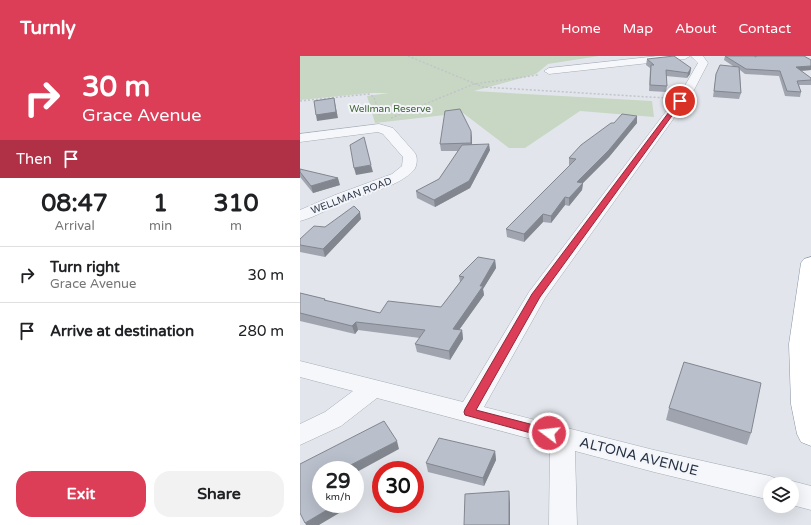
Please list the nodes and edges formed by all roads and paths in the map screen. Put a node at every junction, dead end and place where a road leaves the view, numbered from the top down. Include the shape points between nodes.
1 (408, 56) edge
2 (685, 56) edge
3 (696, 56) edge
4 (549, 71) joint
5 (474, 84) junction
6 (681, 100) junction
7 (300, 101) edge
8 (378, 125) junction
9 (300, 138) edge
10 (300, 216) edge
11 (811, 263) edge
12 (300, 369) edge
13 (374, 388) junction
14 (469, 412) junction
15 (811, 434) edge
16 (300, 435) edge
17 (562, 437) junction
18 (763, 486) edge
19 (799, 495) edge
20 (811, 498) edge
21 (563, 525) edge

1 - 5 path
2 - 4 street
3 - 6 street via 703,63
4 - 5 path via 545,74
5 - 6 path via 483,87
5 - 8 path
6 - 14 street via 536,296
7 - 8 path via 370,94 374,97
8 - 9 street, WELLMAN ROAD
8 - 10 street, WELLMAN ROAD via 388,131 410,156 409,167 397,177
11 - 15 highway via 801,344 805,404
12 - 13 street, ALTONA AVENUE
13 - 14 street, ALTONA AVENUE
13 - 16 street via 334,419
14 - 17 street, ALTONA AVENUE
17 - 18 street, ALTONA AVENUE
17 - 21 street
19 - 20 street

